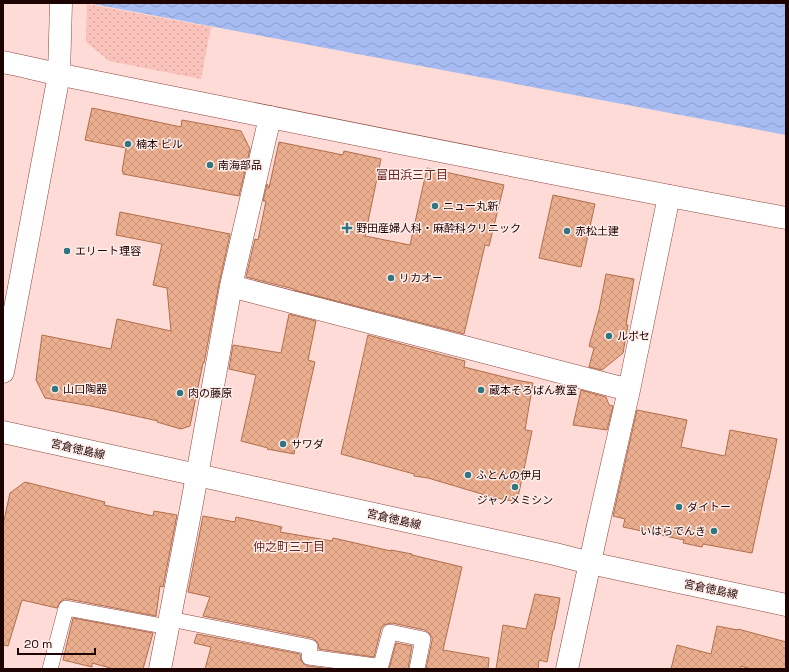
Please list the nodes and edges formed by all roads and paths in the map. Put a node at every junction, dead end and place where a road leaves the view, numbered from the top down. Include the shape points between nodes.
1 (61, 3) edge
2 (3, 62) edge
3 (59, 75) junction
4 (270, 117) junction
5 (669, 196) junction
6 (786, 218) edge
7 (231, 286) junction
8 (3, 372) edge
9 (629, 390) junction
10 (3, 432) edge
11 (197, 475) junction
12 (590, 563) junction
13 (786, 605) edge
14 (169, 623) junction
15 (50, 669) edge
16 (160, 669) edge
17 (417, 669) edge
18 (567, 669) edge

1 - 3 street
2 - 3 street
3 - 4 street
3 - 8 street
4 - 5 street
4 - 7 street
5 - 6 street
5 - 9 street
7 - 9 street
7 - 11 street
9 - 12 street
10 - 11 street, 宮倉徳島線
11 - 12 street, 宮倉徳島線
11 - 14 street
12 - 13 street, 宮倉徳島線
12 - 18 street
14 - 15 lane via 66,608
14 - 16 street
14 - 17 lane via 310,647 309,657 376,666 381,665 390,632 423,639

